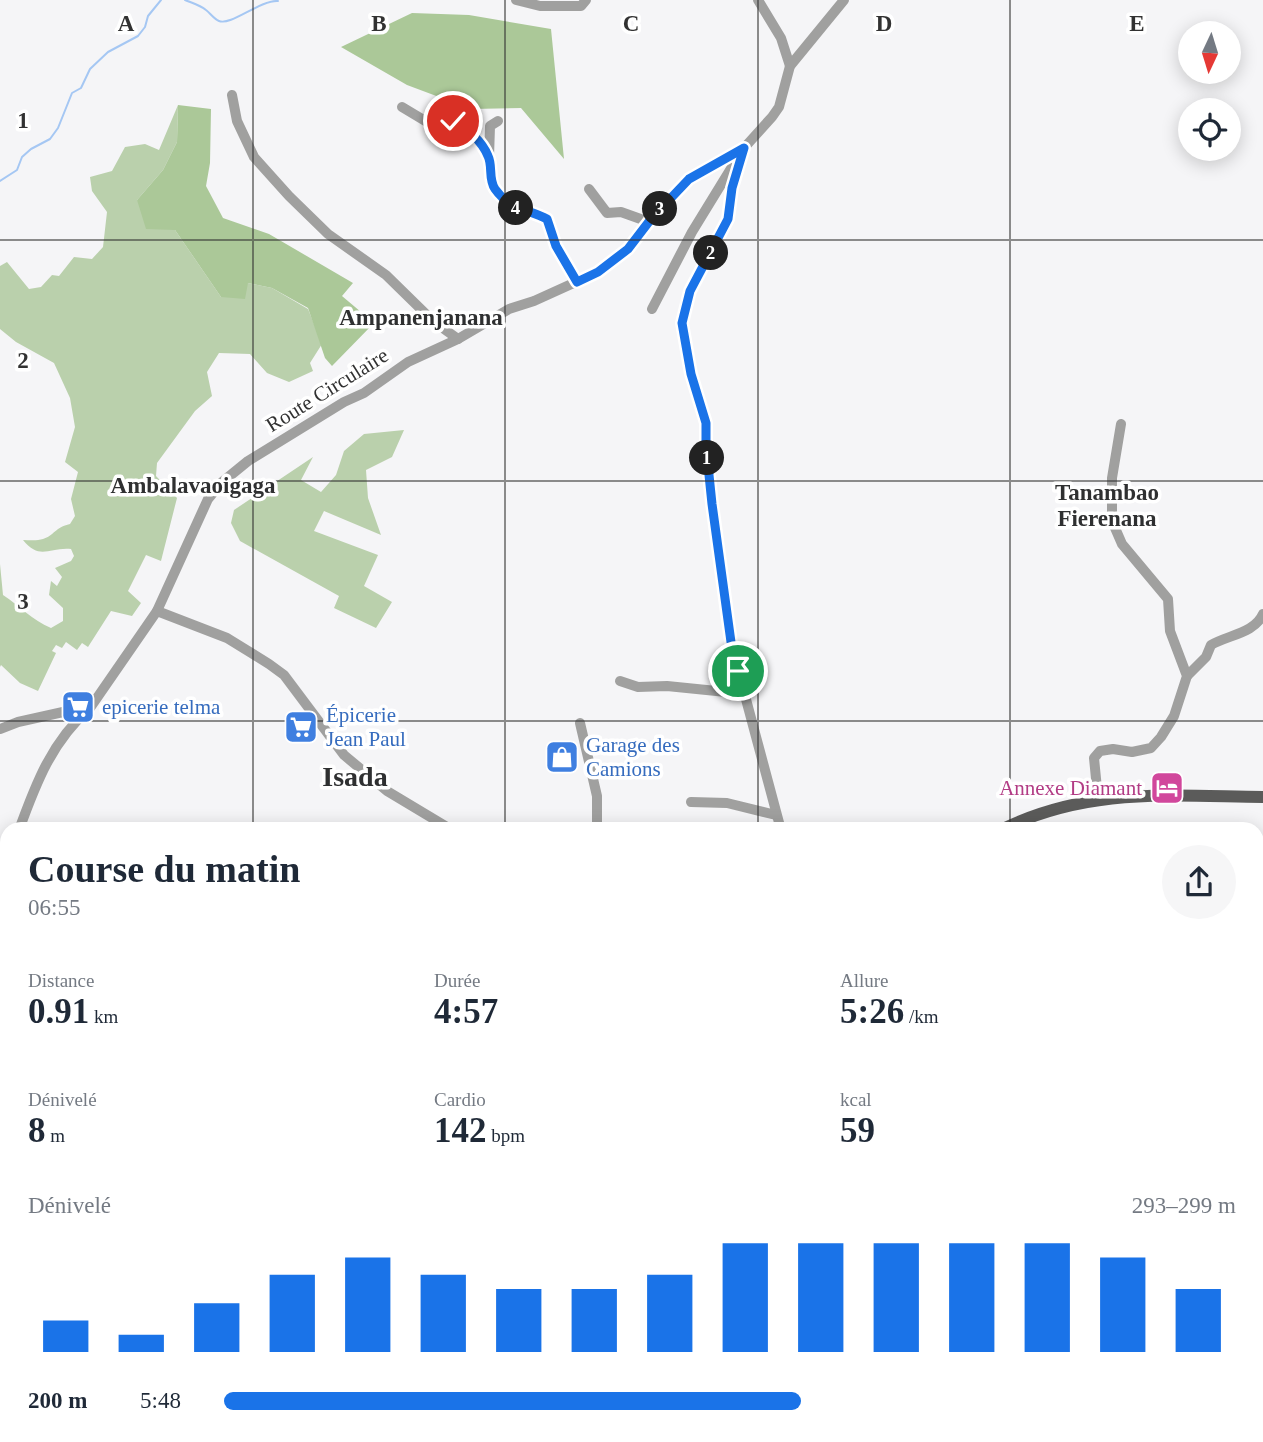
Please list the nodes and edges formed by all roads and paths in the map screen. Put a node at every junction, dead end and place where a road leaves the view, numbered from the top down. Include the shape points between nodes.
1 (516, 0) edge
2 (586, 0) edge
3 (758, 0) edge
4 (844, 0) edge
5 (790, 66) junction
6 (232, 95) dead end
7 (402, 107) dead end
8 (498, 121) dead end
9 (744, 148) junction
10 (489, 157) junction
11 (589, 188) dead end
12 (649, 222) junction
13 (577, 282) junction
14 (652, 309) dead end
15 (458, 339) junction
16 (1121, 424) dead end
17 (157, 611) junction
18 (1263, 614) edge
19 (1187, 676) junction
20 (620, 681) dead end
21 (746, 694) junction
22 (76, 721) junction
23 (580, 723) dead end
24 (0, 729) edge
25 (1263, 797) edge
26 (1098, 799) junction
27 (691, 802) dead end
28 (776, 815) junction
29 (22, 822) edge
30 (439, 822) edge
31 (597, 822) edge
32 (778, 822) edge
33 (1017, 822) edge

1 - 2 street via 540,6 581,6
3 - 5 street via 781,38
4 - 5 street, Route Circulaire
5 - 9 street, Route Circulaire via 779,107
6 - 15 street via 237,121 254,157 289,196 328,234 386,275
7 - 10 street via 427,122 453,121 467,128
8 - 10 street via 490,126
9 - 12 street, Route Circulaire via 689,179
9 - 14 street
9 - 21 street via 728,219 690,291 682,323 706,423 723,594
10 - 13 street via 493,187 514,208 547,219
11 - 12 street via 607,213 621,212
12 - 13 street, Route Circulaire via 628,249
13 - 15 street, Route Circulaire via 509,309
15 - 17 street, Route Circulaire via 408,362 248,461 221,483 208,499
16 - 19 street via 1112,478 1112,521 1122,544 1168,599 1170,631
17 - 22 street, Route Circulaire via 90,708
17 - 30 street via 227,638 284,675 344,755 387,791
18 - 19 street via 1254,626 1211,645
19 - 26 street via 1174,716 1151,748 1100,751 1094,758
20 - 21 street via 638,687
21 - 28 street
22 - 24 street via 63,712
22 - 29 street, Route Circulaire via 39,775
23 - 31 street via 597,796
25 - 26 main road
26 - 33 main road
27 - 28 street via 727,803
28 - 32 street

